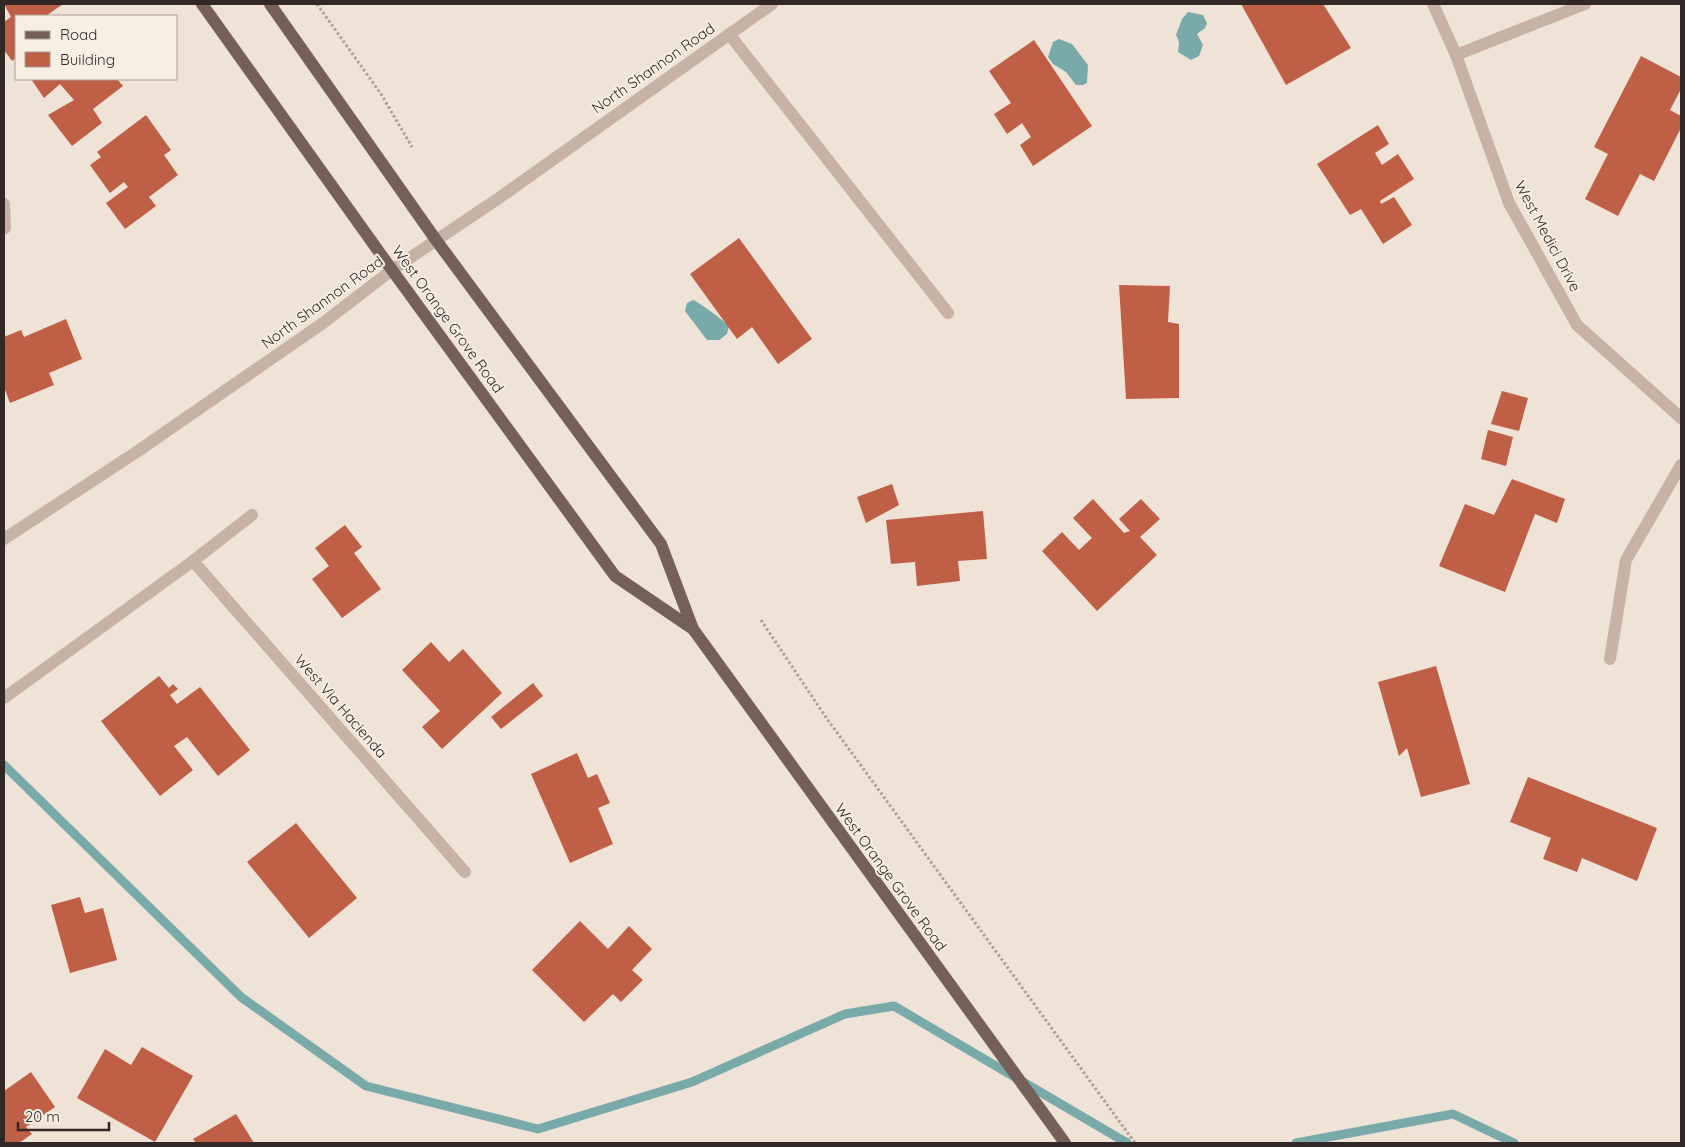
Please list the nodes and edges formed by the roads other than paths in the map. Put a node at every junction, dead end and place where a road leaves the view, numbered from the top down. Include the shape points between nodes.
1 (202, 4) edge
2 (270, 4) edge
3 (772, 4) edge
4 (1433, 4) edge
5 (1585, 4) edge
6 (729, 34) junction
7 (1456, 54) junction
8 (4, 204) edge
9 (5, 228) dead end
10 (436, 240) junction
11 (392, 270) junction
12 (948, 312) dead end
13 (1681, 418) edge
14 (1681, 464) edge
15 (252, 515) dead end
16 (4, 539) edge
17 (193, 561) junction
18 (693, 629) junction
19 (1610, 659) dead end
20 (4, 698) edge
21 (465, 872) dead end
22 (1065, 1143) edge

1 - 11 main road, West Orange Grove Road
2 - 10 main road, West Orange Grove Road
3 - 6 street, North Shannon Road
4 - 7 street, West Medici Drive
5 - 7 street
6 - 10 street, North Shannon Road
6 - 12 street, North Shannon Road
7 - 13 street, West Medici Drive via 1509,203 1577,325
8 - 9 street
10 - 11 street, North Shannon Road
10 - 18 main road, West Orange Grove Road via 661,544
11 - 16 street, North Shannon Road via 323,323
11 - 18 main road, West Orange Grove Road via 615,576
14 - 19 street via 1626,560
15 - 17 street
17 - 20 street
17 - 21 street, West Via Hacienda
18 - 22 main road, West Orange Grove Road

